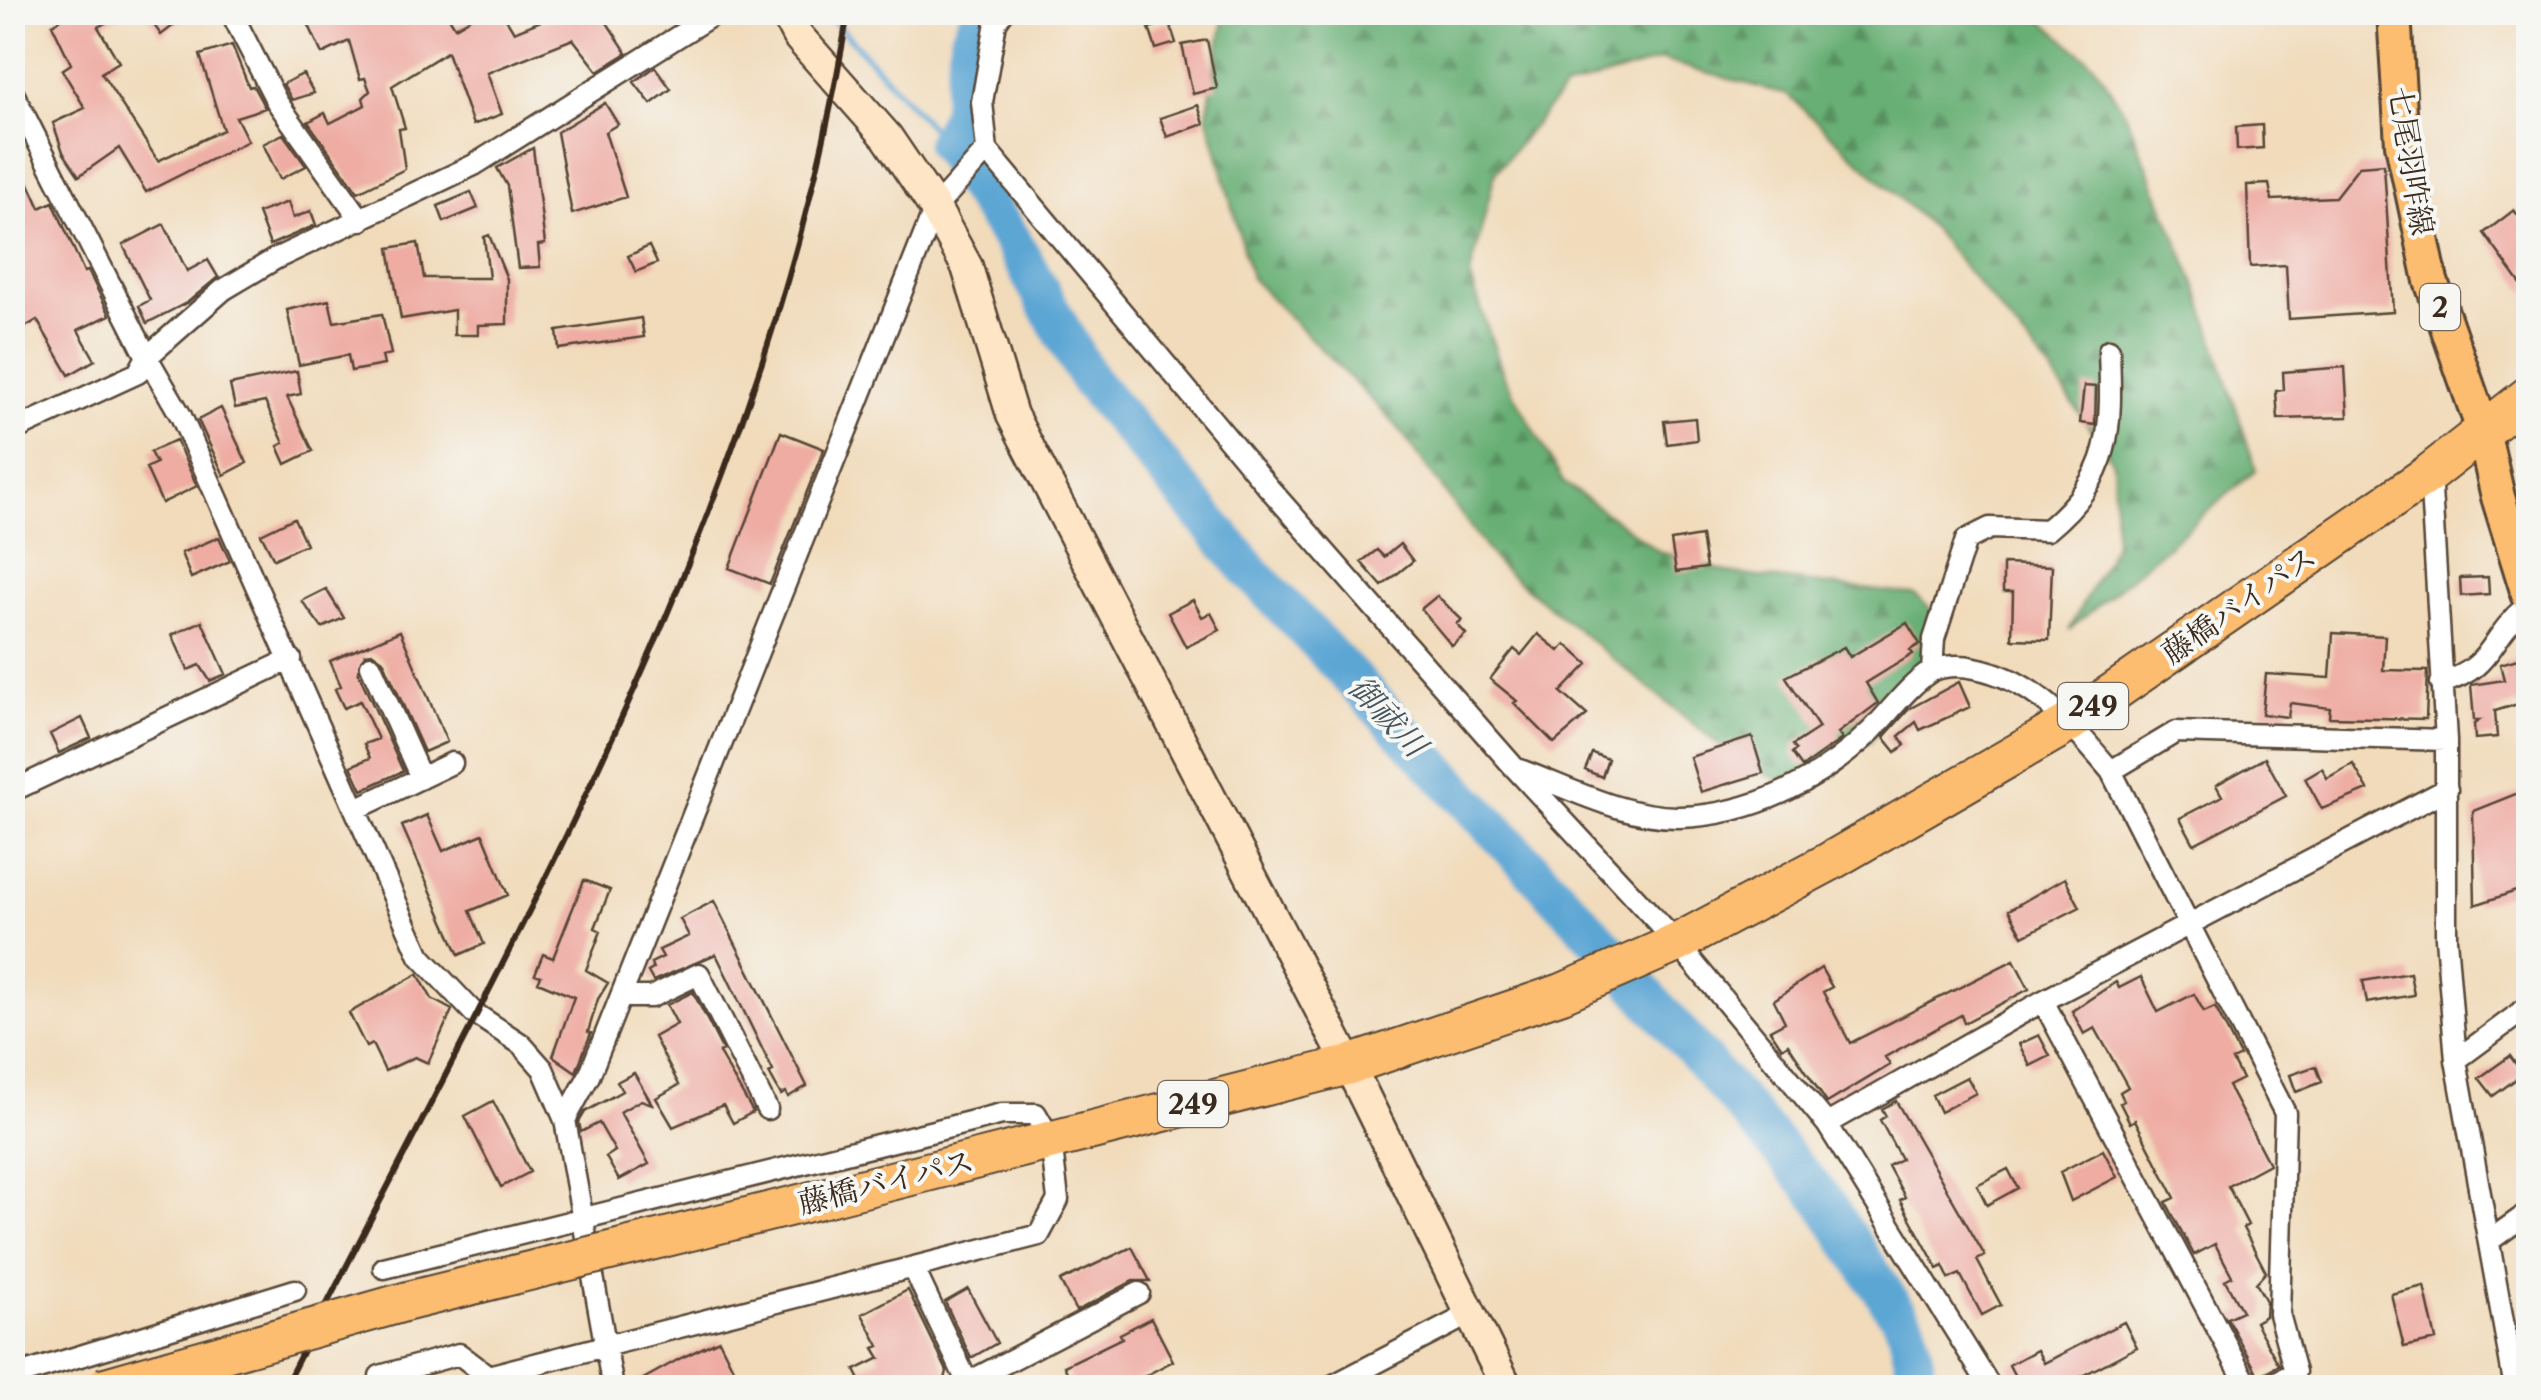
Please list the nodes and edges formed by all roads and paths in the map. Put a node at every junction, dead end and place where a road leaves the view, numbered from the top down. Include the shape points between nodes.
1 (231, 12) edge
2 (717, 12) edge
3 (785, 12) edge
4 (1003, 12) edge
5 (2394, 12) edge
6 (12, 92) edge
7 (984, 155) junction
8 (945, 196) junction
9 (362, 220) junction
10 (2108, 350) dead end
11 (146, 357) junction
12 (2528, 396) edge
13 (2483, 430) junction
14 (12, 432) edge
15 (2430, 473) junction
16 (2528, 594) edge
17 (2528, 606) edge
18 (291, 658) junction
19 (370, 666) dead end
20 (1932, 670) junction
21 (2442, 683) junction
22 (2069, 723) junction
23 (2446, 740) junction
24 (452, 763) dead end
25 (1514, 767) junction
26 (2111, 771) junction
27 (421, 778) junction
28 (2447, 788) junction
29 (12, 791) edge
30 (356, 810) junction
31 (2188, 926) junction
32 (1669, 946) junction
33 (621, 997) junction
34 (2043, 1002) junction
35 (2528, 1006) edge
36 (2456, 1060) junction
37 (1349, 1065) junction
38 (767, 1109) dead end
39 (565, 1120) junction
40 (1827, 1124) junction
41 (1052, 1140) junction
42 (2528, 1213) edge
43 (584, 1217) junction
44 (2489, 1241) junction
45 (384, 1268) dead end
46 (914, 1269) junction
47 (295, 1290) dead end
48 (1139, 1293) dead end
49 (1470, 1314) junction
50 (608, 1344) junction
51 (12, 1377) edge
52 (609, 1386) edge
53 (965, 1386) edge
54 (102, 1388) edge
55 (381, 1388) edge
56 (1328, 1388) edge
57 (1507, 1388) edge
58 (1991, 1388) edge
59 (2249, 1388) edge
60 (2266, 1388) edge
61 (2515, 1388) edge

1 - 9 street via 277,102
2 - 9 street via 474,164
3 - 8 street via 797,35
4 - 7 street via 982,102
5 - 13 main road, 七尾羽咋線 / 2 via 2402,144 2427,264
6 - 11 street
7 - 8 street
7 - 25 street
8 - 33 street
8 - 37 street via 1012,415
9 - 11 street via 223,290
10 - 20 street via 2112,426 2098,468 2074,508 2048,530 1990,528 1966,540 1934,639
11 - 14 street via 138,373
11 - 18 street via 181,416
12 - 13 highway, 藤橋バイパス / 249
13 - 15 highway, 藤橋バイパス / 249
13 - 16 main road, 七尾羽咋線 / 2
15 - 21 street
15 - 22 highway, 藤橋バイパス / 249
17 - 21 street via 2496,637 2480,667
18 - 29 street
18 - 30 street
19 - 27 street
20 - 22 street via 1997,672 2028,686
20 - 25 street via 1819,774 1783,794 1728,810 1680,817 1626,810
21 - 23 street
22 - 26 street
22 - 32 highway, 藤橋バイパス / 249
23 - 26 street via 2176,732
23 - 28 street
24 - 27 street
25 - 32 street
26 - 31 street
27 - 30 street
28 - 31 street
28 - 36 street via 2446,938
30 - 39 street via 420,956 474,1013 522,1044 543,1069
31 - 34 street
31 - 60 street via 2285,1113 2279,1314 2295,1372
32 - 37 highway, 藤橋バイパス / 249 via 1562,994
32 - 40 street
33 - 38 street via 651,997 699,974
33 - 39 street
34 - 40 street
34 - 59 street
35 - 36 street
36 - 44 street
37 - 41 highway, 藤橋バイパス / 249
37 - 49 street
39 - 43 street
40 - 58 street
41 - 43 street via 1036,1114 1002,1114
41 - 46 street via 1058,1200 1039,1235
41 - 54 highway, 藤橋バイパス / 249, bridge via 408,1302
42 - 44 street
43 - 45 street
43 - 50 street
44 - 61 street
46 - 50 street
46 - 53 street
47 - 51 street
48 - 53 street
49 - 56 street
49 - 57 street
50 - 52 street
50 - 55 street via 488,1376 460,1354 380,1376

